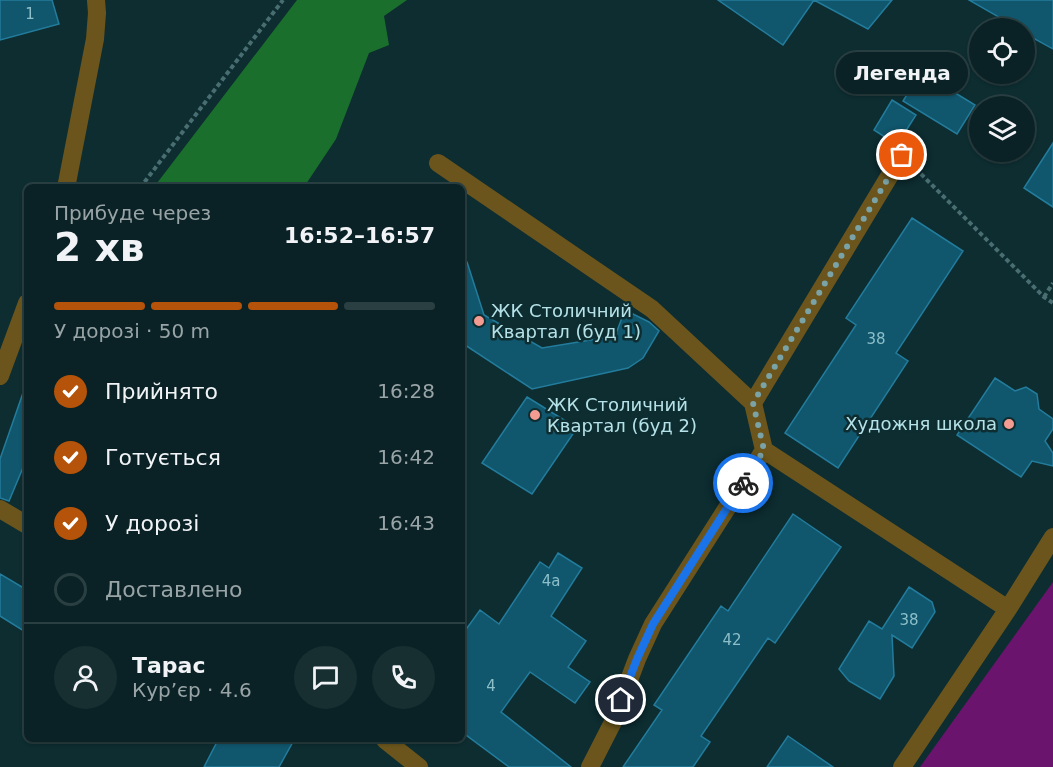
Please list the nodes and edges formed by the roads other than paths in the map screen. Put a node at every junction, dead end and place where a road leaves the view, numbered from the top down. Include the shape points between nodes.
1 (96, 0) edge
2 (902, 155) road end
3 (438, 163) dead end
4 (67, 184) edge
5 (24, 311) edge
6 (0, 376) edge
7 (753, 403) junction
8 (764, 450) junction
9 (0, 510) edge
10 (24, 523) edge
11 (1053, 537) edge
12 (1008, 609) junction
13 (388, 742) edge
14 (419, 767) edge
15 (591, 767) edge
16 (902, 767) edge

1 - 4 street via 95,39
2 - 7 street
3 - 7 street via 652,309
5 - 6 street
7 - 8 street
8 - 12 street
8 - 15 street via 653,624
9 - 10 street
11 - 12 street
12 - 16 street
13 - 14 street

